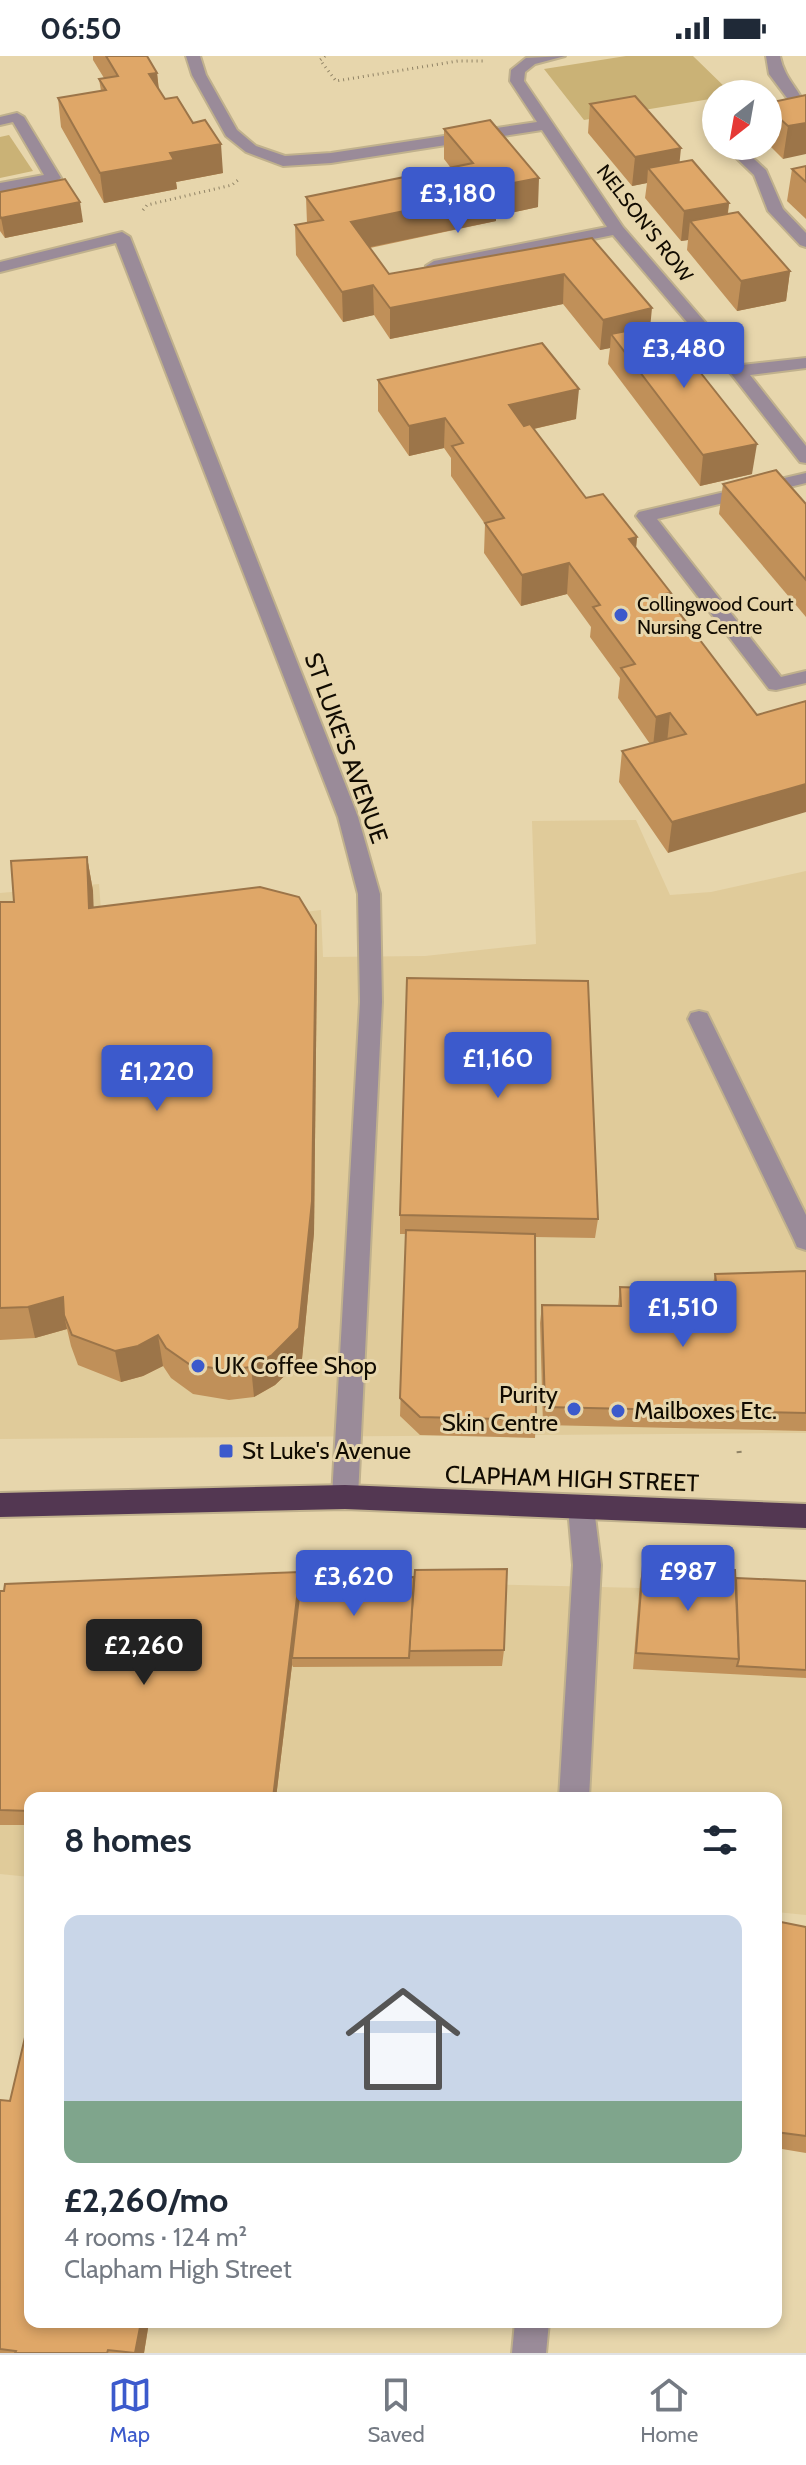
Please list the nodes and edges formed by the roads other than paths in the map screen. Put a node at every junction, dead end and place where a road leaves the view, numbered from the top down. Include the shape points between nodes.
1 (193, 56) edge
2 (558, 56) edge
3 (773, 56) edge
4 (804, 111) edge
5 (5, 116) edge
6 (544, 125) junction
7 (266, 156) junction
8 (747, 160) edge
9 (250, 168) road end
10 (0, 188) edge
11 (617, 230) junction
12 (806, 242) edge
13 (0, 267) edge
14 (434, 267) edge
15 (806, 363) edge
16 (738, 371) junction
17 (806, 458) edge
18 (806, 478) edge
19 (806, 677) edge
20 (699, 1019) dead end
21 (806, 1240) edge
22 (345, 1497) junction
23 (0, 1505) edge
24 (581, 1508) junction
25 (806, 1516) edge
26 (574, 1792) edge
27 (531, 2328) edge
28 (529, 2353) edge

1 - 7 street via 231,133
2 - 6 street, NELSON'S ROW via 531,61 516,75
3 - 4 street via 776,74
5 - 10 street via 17,117 53,178
6 - 7 street via 331,158 283,161
6 - 11 street, NELSON'S ROW
7 - 9 street
8 - 12 street via 761,173 776,211
11 - 14 street
11 - 16 street, NELSON'S ROW
13 - 22 street, ST LUKE'S AVENUE via 122,237 348,817 369,894 371,1002
15 - 16 street
16 - 17 street, NELSON'S ROW
18 - 19 street via 645,516 776,684
20 - 21 street
22 - 23 highway, CLAPHAM HIGH STREET
22 - 24 highway, CLAPHAM HIGH STREET
24 - 25 highway, CLAPHAM HIGH STREET
24 - 26 street via 587,1565
27 - 28 street

